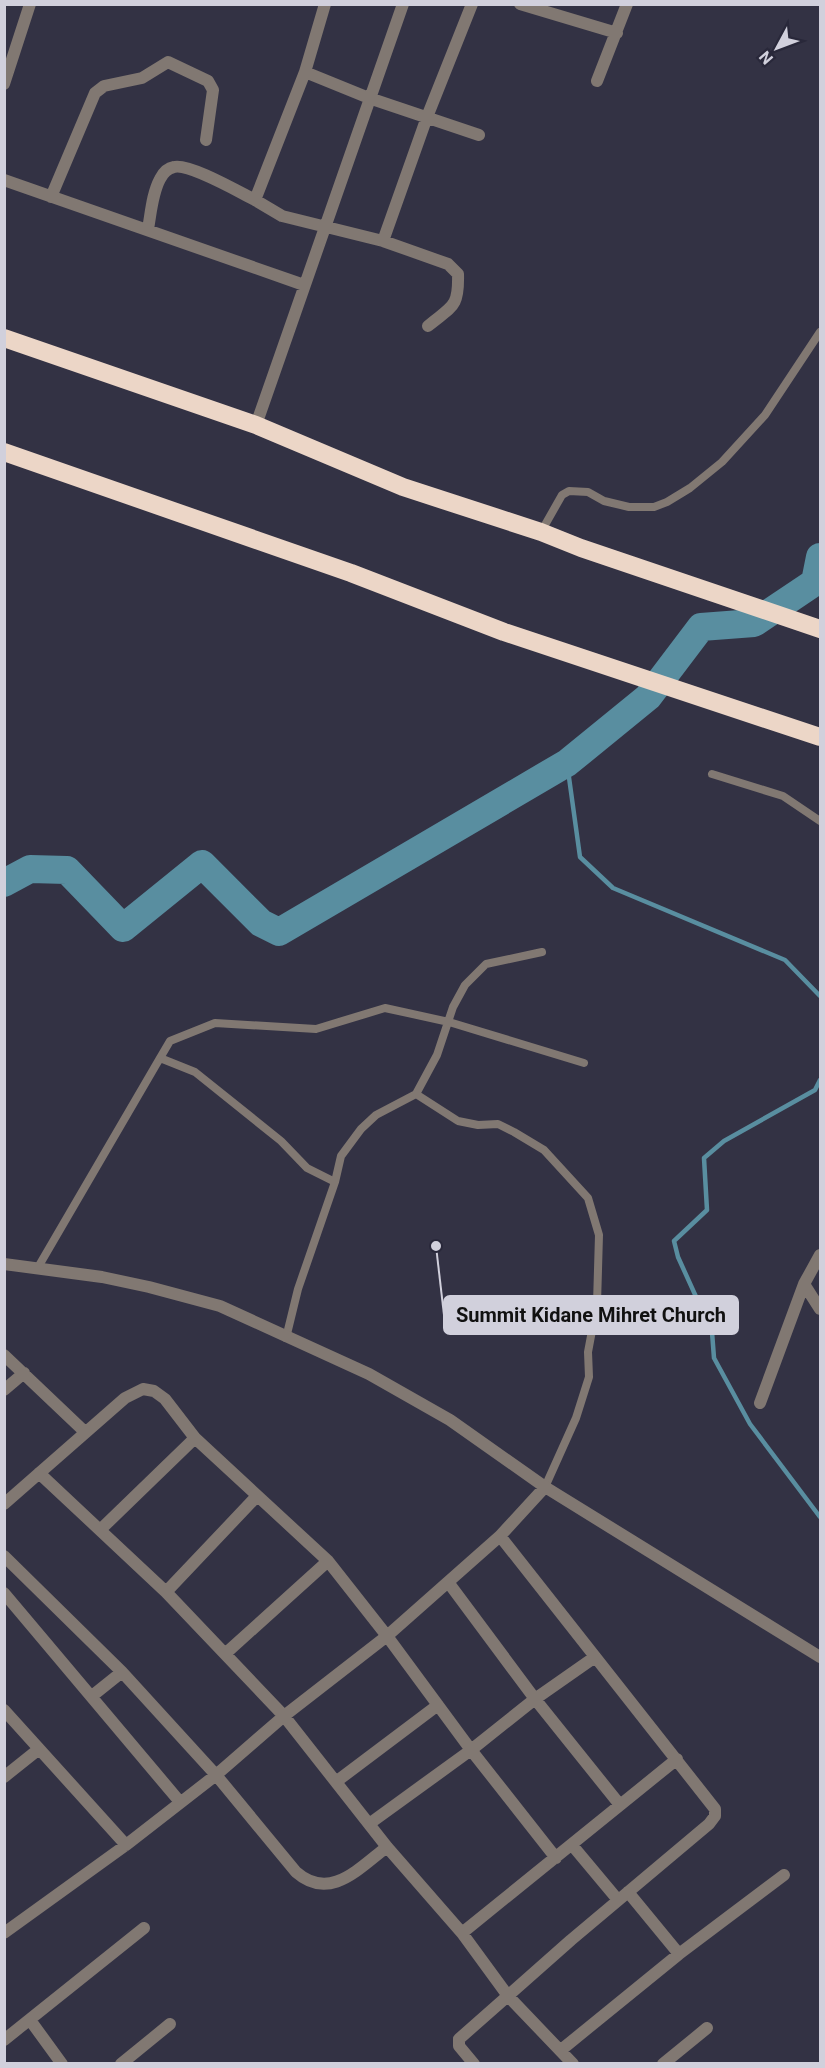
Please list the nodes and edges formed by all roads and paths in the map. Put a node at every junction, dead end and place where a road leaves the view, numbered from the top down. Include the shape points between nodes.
1 (30, 4) edge
2 (325, 4) edge
3 (403, 4) edge
4 (472, 4) edge
5 (520, 4) edge
6 (627, 4) edge
7 (617, 33) junction
8 (304, 72) junction
9 (597, 81) dead end
10 (4, 84) edge
11 (369, 98) junction
12 (427, 117) junction
13 (479, 135) dead end
14 (206, 140) dead end
15 (4, 180) edge
16 (51, 198) junction
17 (255, 200) junction
18 (326, 226) junction
19 (148, 229) junction
20 (383, 241) junction
21 (304, 285) junction
22 (428, 326) dead end
23 (820, 332) edge
24 (4, 338) edge
25 (256, 425) junction
26 (4, 452) edge
27 (541, 532) junction
28 (820, 629) edge
29 (819, 737) edge
30 (712, 774) dead end
31 (820, 821) edge
32 (542, 952) dead end
33 (449, 1022) junction
34 (160, 1058) junction
35 (584, 1063) dead end
36 (416, 1094) junction
37 (335, 1182) junction
38 (820, 1255) edge
39 (4, 1264) edge
40 (37, 1269) junction
41 (804, 1284) junction
42 (820, 1309) edge
43 (286, 1338) junction
44 (4, 1354) edge
45 (24, 1373) junction
46 (4, 1390) edge
47 (760, 1402) dead end
48 (86, 1432) junction
49 (195, 1438) junction
50 (39, 1473) junction
51 (545, 1487) junction
52 (258, 1496) junction
53 (4, 1504) edge
54 (100, 1530) junction
55 (500, 1536) junction
56 (4, 1556) edge
57 (328, 1561) junction
58 (448, 1582) junction
59 (166, 1592) junction
60 (4, 1593) edge
61 (387, 1636) junction
62 (225, 1654) junction
63 (595, 1657) junction
64 (820, 1657) edge
65 (122, 1672) junction
66 (92, 1696) junction
67 (535, 1699) junction
68 (438, 1705) junction
69 (4, 1710) edge
70 (284, 1716) junction
71 (39, 1749) junction
72 (471, 1750) junction
73 (677, 1759) junction
74 (216, 1775) junction
75 (4, 1777) edge
76 (337, 1781) junction
77 (180, 1802) junction
78 (620, 1805) junction
79 (369, 1824) junction
80 (126, 1845) junction
81 (572, 1845) junction
82 (387, 1847) junction
83 (555, 1858) junction
84 (784, 1875) dead end
85 (623, 1896) junction
86 (144, 1928) dead end
87 (5, 1930) edge
88 (462, 1933) junction
89 (679, 1954) junction
90 (508, 1996) junction
91 (30, 2020) junction
92 (170, 2024) dead end
93 (707, 2028) dead end
94 (4, 2040) edge
95 (561, 2050) junction
96 (62, 2064) edge
97 (121, 2064) edge
98 (474, 2064) edge
99 (573, 2064) edge
100 (663, 2064) edge

1 - 10 street
2 - 8 street
3 - 11 street
4 - 12 street
5 - 7 street
6 - 7 street
7 - 9 street
8 - 11 street
8 - 17 street
11 - 12 street
11 - 18 street
12 - 13 street
12 - 20 street
14 - 16 street via 213,90 208,81 168,62 142,78 104,86 95,93
15 - 16 street
16 - 19 street
17 - 18 street via 282,216
17 - 19 street via 195,170 176,166 161,177
18 - 20 street
18 - 21 street
19 - 21 street
20 - 22 street via 448,264 458,274 454,304
21 - 25 street
23 - 27 lane via 765,415 722,462 690,488 654,507 629,507 588,492 569,491 562,495
24 - 25 highway
25 - 27 highway via 403,487
26 - 29 highway via 351,573 504,632
27 - 28 highway
30 - 31 lane via 783,796
32 - 33 lane via 486,964 465,985
33 - 34 lane via 385,1008 316,1029 215,1023 170,1041
33 - 35 lane
33 - 36 lane
34 - 37 lane via 195,1072 281,1141 307,1168
34 - 40 lane
36 - 37 lane via 376,1115 362,1129 341,1156
36 - 51 lane via 458,1121 498,1124 544,1150 588,1198 599,1235 589,1377 576,1418
37 - 43 lane via 298,1289
38 - 41 street
39 - 40 street
40 - 43 street via 102,1277 170,1292 220,1306
41 - 42 street
41 - 47 street
43 - 51 street via 418,1400
44 - 45 street
45 - 46 street
45 - 48 street
48 - 49 street via 125,1398 143,1389 165,1399
48 - 50 street
49 - 52 street
49 - 54 street
50 - 53 street
50 - 54 street
51 - 55 street
51 - 64 street
52 - 57 street
52 - 59 street
54 - 59 street
55 - 58 street
55 - 63 street
56 - 65 street
57 - 61 street
57 - 62 street
58 - 61 street
58 - 67 street
59 - 62 street
60 - 66 street
61 - 68 street
61 - 70 street
62 - 70 street
63 - 67 street
63 - 73 street
65 - 66 street
65 - 74 street
66 - 77 street
67 - 72 street
67 - 78 street
68 - 72 street
68 - 76 street
69 - 71 street
70 - 74 street
70 - 76 street
71 - 75 street
71 - 80 street
72 - 79 street
72 - 83 street
73 - 78 street
73 - 85 street via 715,1809 715,1816
74 - 77 street
74 - 82 street via 306,1881 335,1883
76 - 79 street
77 - 80 street
78 - 81 street
79 - 82 street
80 - 87 street
81 - 83 street
81 - 85 street
82 - 88 street
83 - 88 street
84 - 89 street
85 - 89 street
85 - 90 street
86 - 91 street
88 - 90 street
89 - 95 street
90 - 95 street
90 - 98 street via 459,2039 459,2046
91 - 94 street
91 - 96 street
92 - 97 street
93 - 100 street
95 - 99 street

